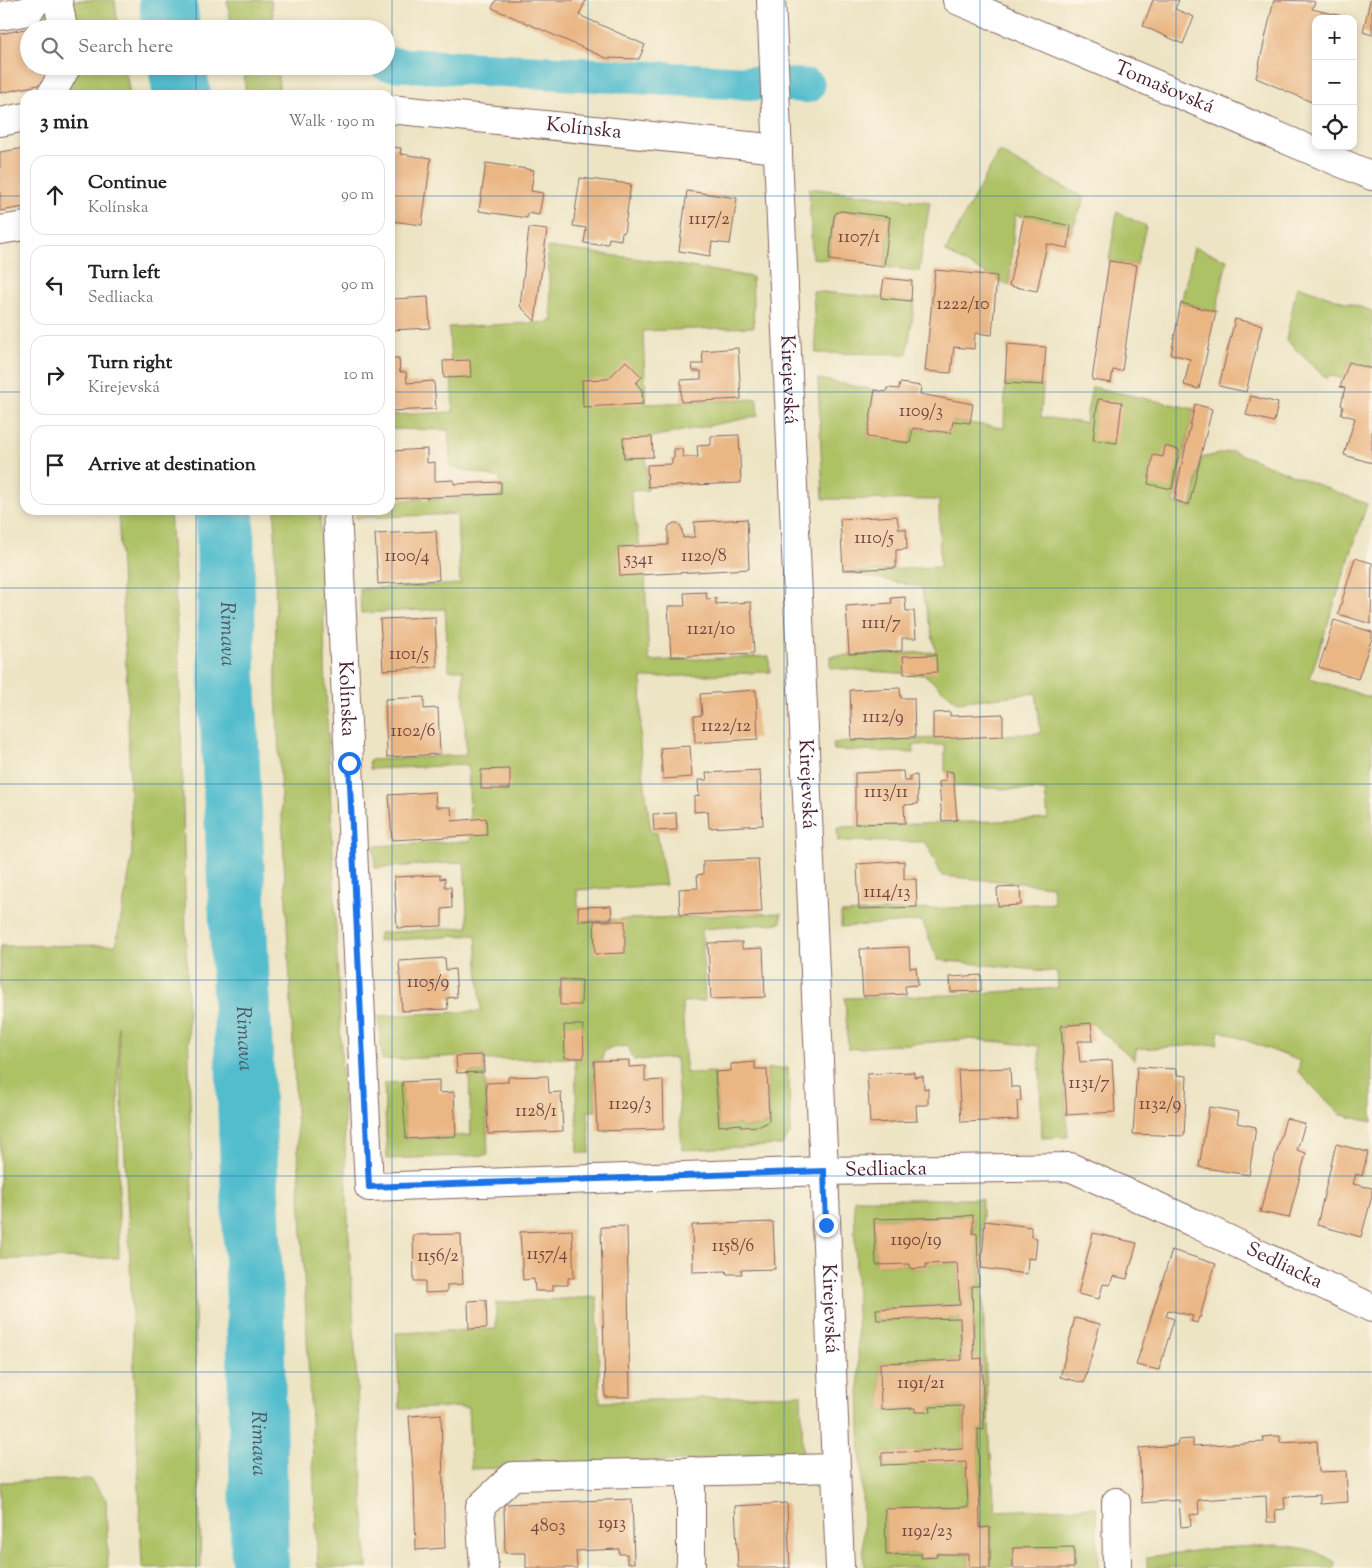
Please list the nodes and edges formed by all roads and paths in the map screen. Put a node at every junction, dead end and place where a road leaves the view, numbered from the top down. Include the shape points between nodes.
1 (36, 0) edge
2 (58, 0) edge
3 (771, 0) edge
4 (957, 0) edge
5 (0, 16) edge
6 (61, 20) edge
7 (63, 75) edge
8 (70, 75) edge
9 (54, 90) edge
10 (73, 90) edge
11 (395, 110) edge
12 (20, 118) edge
13 (0, 122) edge
14 (778, 149) junction
15 (1372, 176) edge
16 (20, 227) edge
17 (0, 230) edge
18 (337, 515) edge
19 (824, 1171) junction
20 (369, 1187) joint
21 (1372, 1308) edge
22 (836, 1468) junction
23 (691, 1471) junction
24 (1116, 1502) dead end
25 (484, 1568) edge
26 (690, 1568) edge
27 (840, 1568) edge
28 (1118, 1568) edge

1 - 5 street via 29,11
2 - 6 street
3 - 14 street, Kirejevská
4 - 15 street, Tomašovská
7 - 9 street
8 - 10 street
11 - 14 street, Kolínska
12 - 13 street
14 - 19 street, Kirejevská
16 - 17 street
18 - 20 street, Kolínska
19 - 20 street, Sedliacka
19 - 21 street, Sedliacka via 1070,1167
19 - 22 street, Kirejevská
22 - 23 street
22 - 27 street, Kirejevská
23 - 25 street via 514,1476 480,1507
23 - 26 street
24 - 28 street

